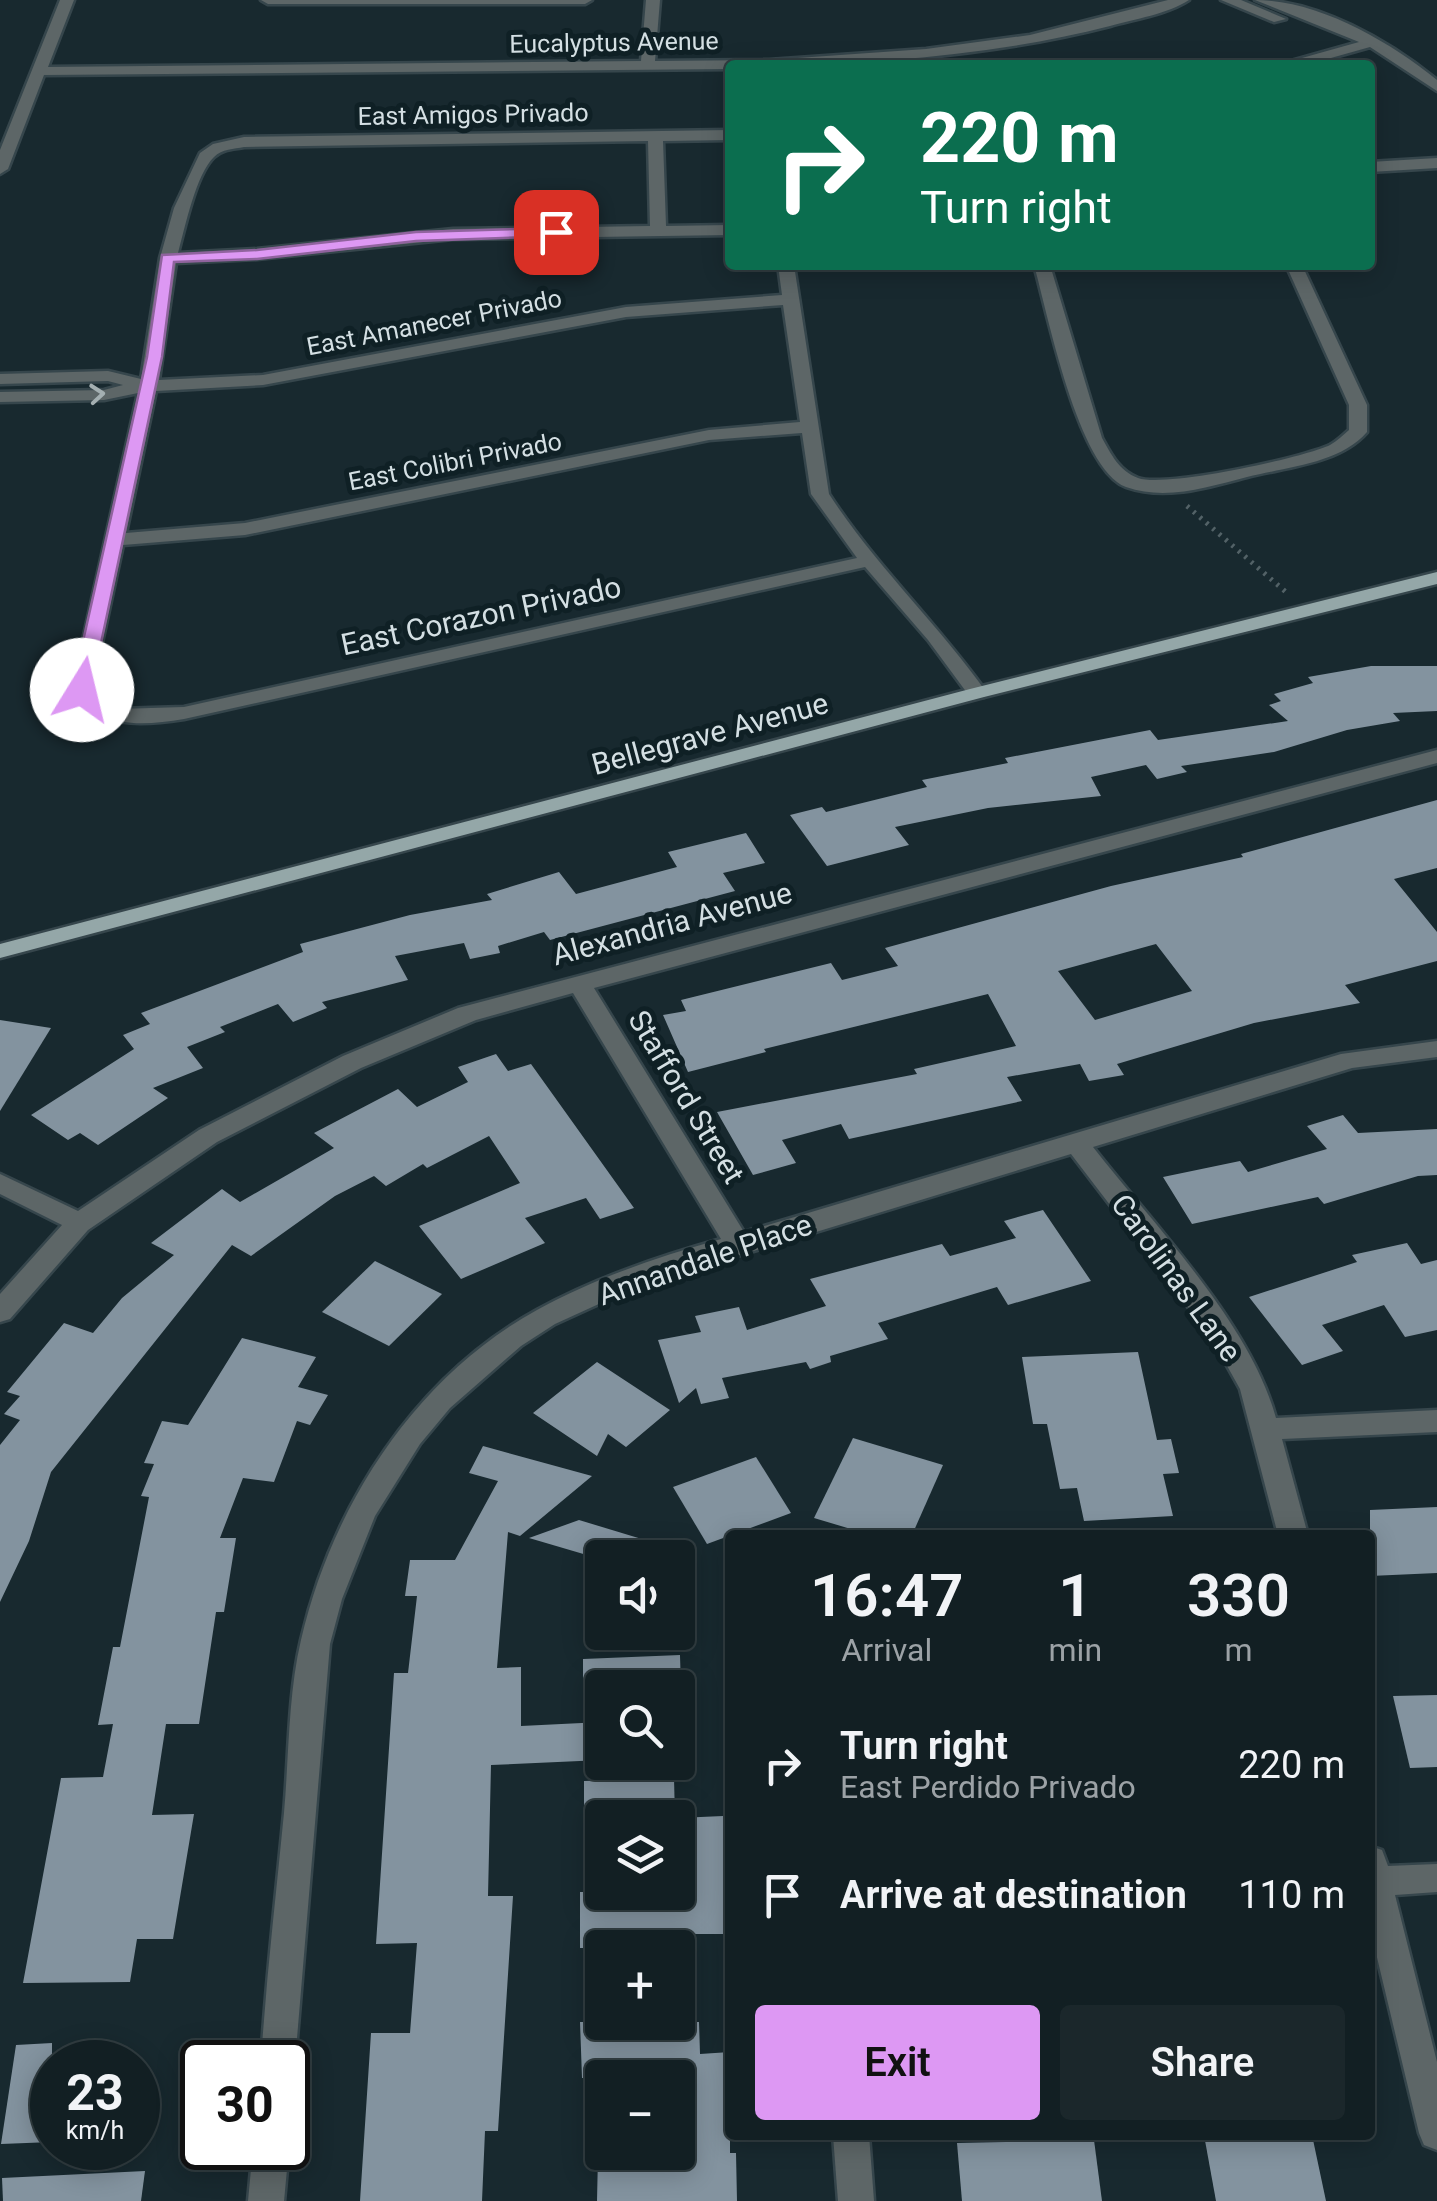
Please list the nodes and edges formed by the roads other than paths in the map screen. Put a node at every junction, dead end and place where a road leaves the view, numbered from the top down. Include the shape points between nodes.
1 (67, 0) edge
2 (268, 0) edge
3 (586, 0) edge
4 (653, 0) edge
5 (1182, 0) edge
6 (1228, 0) edge
7 (1262, 0) edge
8 (1371, 42) junction
9 (847, 60) edge
10 (1309, 60) edge
11 (725, 63) edge
12 (648, 64) junction
13 (41, 71) junction
14 (1437, 87) edge
15 (725, 135) edge
16 (655, 136) junction
17 (1437, 163) edge
18 (1375, 167) edge
19 (0, 169) edge
20 (725, 230) edge
21 (658, 231) junction
22 (168, 258) junction
23 (787, 270) edge
24 (1043, 270) edge
25 (1296, 270) edge
26 (791, 299) junction
27 (0, 378) edge
28 (146, 386) junction
29 (0, 398) edge
30 (808, 427) junction
31 (112, 540) junction
32 (868, 561) junction
33 (1437, 578) edge
34 (977, 694) junction
35 (1437, 756) edge
36 (0, 952) edge
37 (580, 982) junction
38 (1437, 1049) edge
39 (1076, 1143) junction
40 (0, 1183) edge
41 (79, 1223) junction
42 (738, 1245) junction
43 (0, 1312) edge
44 (1437, 1421) edge
45 (1268, 1429) junction
46 (1292, 1530) edge
47 (1375, 1870) edge
48 (1437, 1878) edge
49 (1375, 1882) edge
50 (280, 2040) edge
51 (1437, 2134) edge
52 (852, 2140) edge
53 (269, 2170) edge
54 (266, 2201) edge
55 (856, 2201) edge

1 - 13 street
2 - 3 street
4 - 12 street
5 - 9 street, Eucalyptus Avenue via 1085,29
6 - 8 street
7 - 8 street via 1340,24
8 - 10 street
8 - 14 street
11 - 12 street, Eucalyptus Avenue
12 - 13 street, Eucalyptus Avenue
13 - 19 street
15 - 16 street, East Amigos Privado
16 - 21 street
16 - 22 street, East Amigos Privado via 218,147 198,166
17 - 18 street
20 - 21 street
21 - 22 street via 434,235
22 - 28 street
23 - 26 street
24 - 25 street via 1092,438 1109,468 1144,487 1167,488 1350,443 1362,420 1358,405
26 - 28 street, East Amanecer Privado via 626,312 262,380
26 - 30 street
27 - 28 street, East Amanecer Privado via 108,376
29 -> 28 street, East Amanecer Privado via 104,395
28 - 31 street
30 - 31 street, East Colibri Privado via 710,435 245,529
30 - 32 street via 820,494
31 - 32 street, East Corazon Privado via 81,680 86,698 105,713 142,717
32 - 34 street
33 - 34 main road, Bellegrave Avenue
34 - 36 main road, Bellegrave Avenue
35 - 37 street, Alexandria Avenue
37 - 41 street, Alexandria Avenue via 467,1014 352,1062 208,1136
37 - 42 street, Stafford Street
38 - 39 street, Annandale Place via 1350,1060
39 - 42 street, Annandale Place
39 - 45 street, Carolinas Lane via 1220,1330
40 - 41 street
41 - 43 street, Alexandria Avenue
42 - 50 street, Annandale Place via 639,1277 514,1336 431,1412 366,1499 327,1590 315,1644
44 - 45 street
45 - 46 street, Carolinas Lane
47 - 48 street
49 - 51 street
52 - 55 street
53 - 54 street

